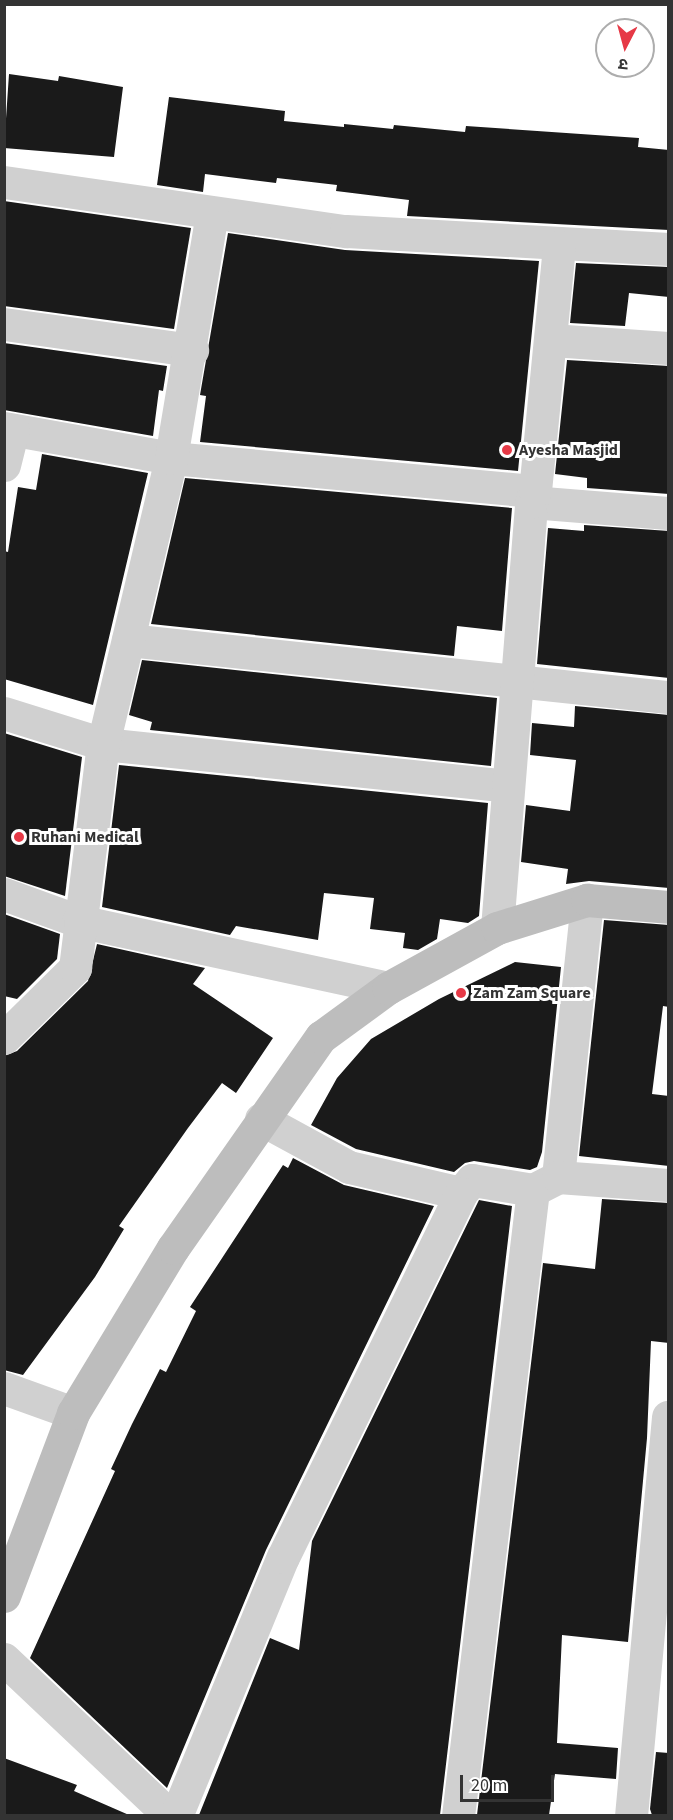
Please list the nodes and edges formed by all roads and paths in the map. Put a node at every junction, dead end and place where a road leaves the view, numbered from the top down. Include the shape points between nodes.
1 (4, 182) edge
2 (212, 213) junction
3 (559, 246) junction
4 (669, 249) edge
5 (4, 324) edge
6 (551, 340) junction
7 (669, 348) edge
8 (192, 350) junction
9 (9, 429) edge
10 (171, 458) junction
11 (4, 465) edge
12 (533, 496) junction
13 (669, 513) edge
14 (128, 640) junction
15 (515, 683) junction
16 (669, 697) edge
17 (4, 713) edge
18 (103, 744) junction
19 (506, 786) junction
20 (4, 894) edge
21 (587, 900) junction
22 (669, 907) edge
23 (78, 921) junction
24 (497, 928) junction
25 (388, 988) junction
26 (4, 1038) edge
27 (261, 1119) junction
28 (546, 1184) junction
29 (669, 1185) edge
30 (461, 1193) junction
31 (4, 1388) edge
32 (73, 1413) junction
33 (669, 1418) edge
34 (662, 1553) edge
35 (4, 1596) edge
36 (4, 1659) edge
37 (170, 1815) edge
38 (176, 1815) edge
39 (458, 1815) edge
40 (632, 1815) edge

1 - 2 street
2 - 3 street via 346,231
2 - 8 street
3 - 4 street
3 - 6 street
5 - 8 street
6 - 7 street
6 - 12 street
8 - 10 street
9 - 10 street
9 - 11 street
10 - 12 street
10 - 14 street
12 - 13 street
12 - 15 street
14 - 15 street
14 - 18 street
15 - 16 street
15 - 19 street
17 - 18 street
18 - 19 street
18 - 23 street
19 - 24 street
20 - 23 street
21 - 22 main road
21 - 24 main road
21 - 28 street
23 - 25 street
23 - 26 street via 75,968
24 - 25 main road
25 - 27 main road via 321,1037
27 - 30 street via 349,1167
27 - 32 main road via 173,1248
28 - 29 street
28 - 30 street via 472,1180
28 - 39 street
30 - 38 street via 283,1557
31 - 32 street
32 - 35 main road
33 - 34 street
34 - 40 street
36 - 37 street

